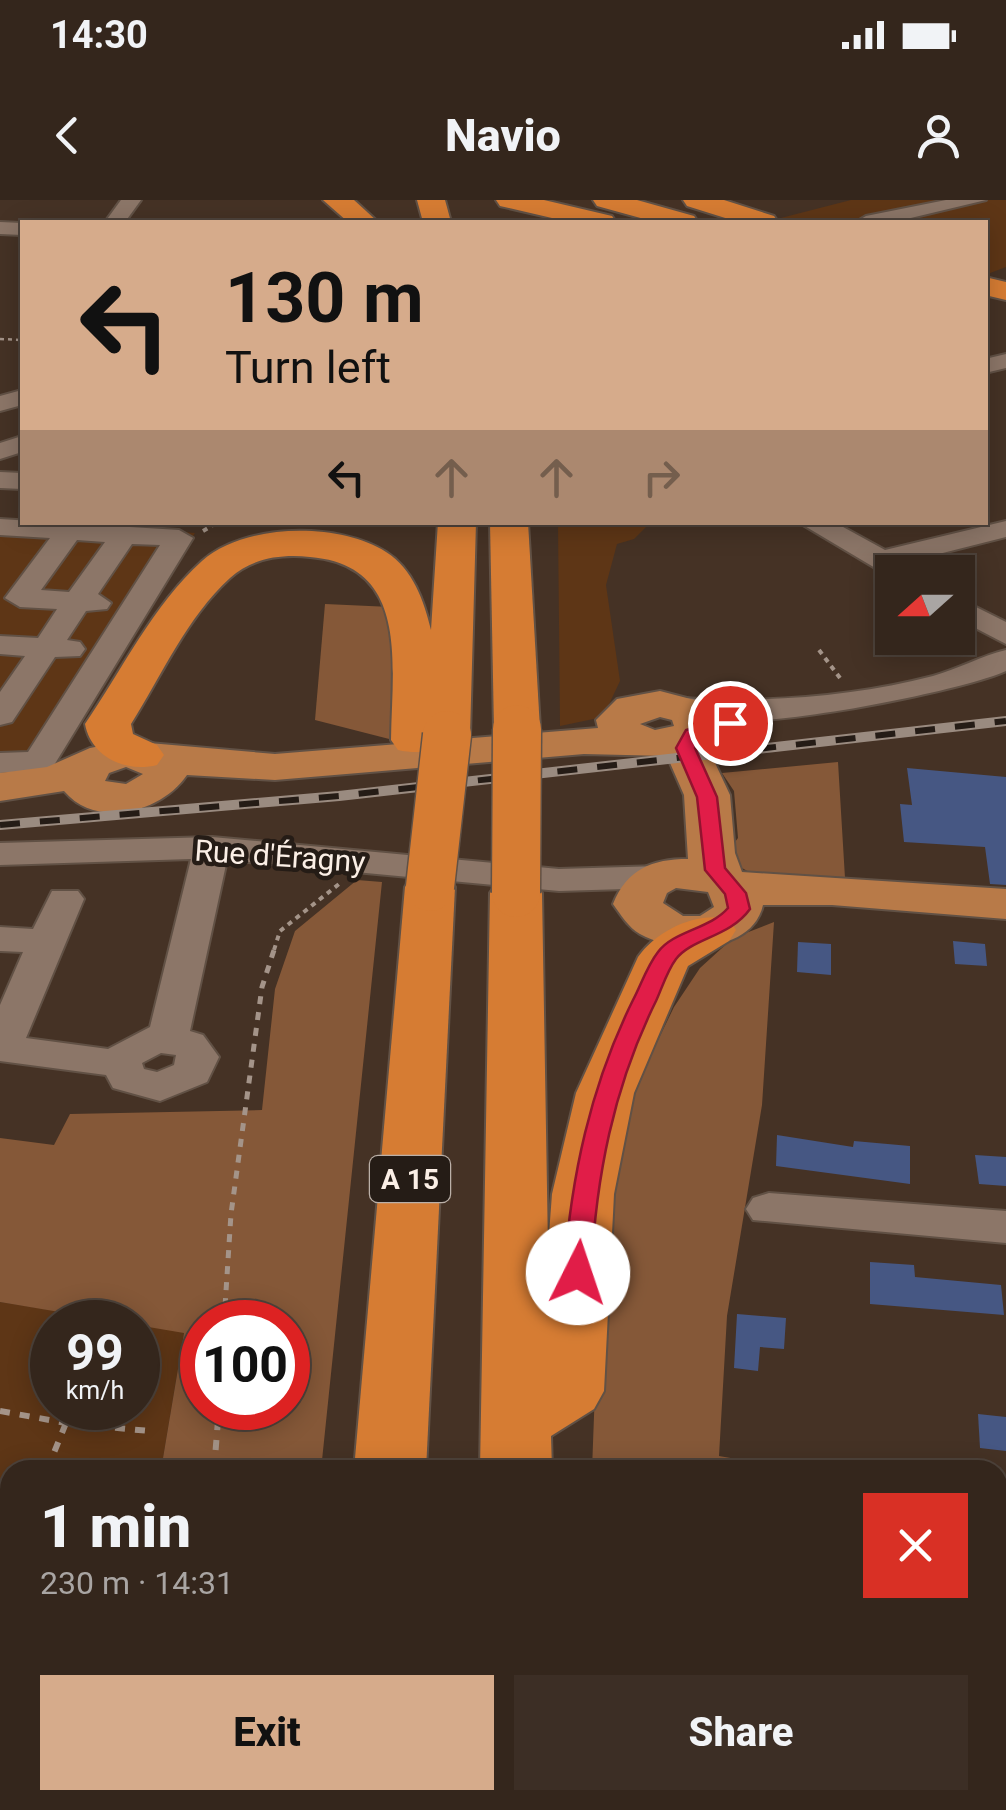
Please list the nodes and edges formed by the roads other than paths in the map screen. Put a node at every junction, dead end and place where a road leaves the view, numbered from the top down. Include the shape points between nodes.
1 (336, 200) edge
2 (510, 200) edge
3 (540, 200) edge
4 (560, 200) edge
5 (607, 200) edge
6 (670, 200) edge
7 (697, 200) edge
8 (976, 200) edge
9 (361, 220) edge
10 (581, 220) edge
11 (594, 220) edge
12 (622, 220) edge
13 (642, 220) edge
14 (677, 220) edge
15 (711, 220) edge
16 (758, 220) edge
17 (876, 220) edge
18 (458, 525) edge
19 (509, 525) edge
20 (544, 525) edge
21 (817, 525) edge
22 (870, 525) edge
23 (0, 527) edge
24 (1006, 529) edge
25 (69, 532) junction
26 (122, 536) junction
27 (842, 540) junction
28 (927, 555) edge
29 (875, 556) edge
30 (10, 597) edge
31 (78, 602) junction
32 (136, 606) junction
33 (975, 619) edge
34 (2, 635) edge
35 (1000, 636) edge
36 (46, 648) junction
37 (108, 652) junction
38 (515, 652) junction
39 (1006, 659) edge
40 (1006, 678) edge
41 (0, 715) edge
42 (687, 726) junction
43 (635, 732) junction
44 (522, 737) junction
45 (435, 749) junction
46 (147, 769) junction
47 (2, 779) edge
48 (212, 848) junction
49 (0, 854) edge
50 (538, 886) junction
51 (65, 899) dead end
52 (693, 899) junction
53 (1006, 904) edge
54 (0, 939) edge
55 (45, 941) junction
56 (1, 1048) edge
57 (769, 1209) dead end
58 (1006, 1227) edge
59 (516, 1447) edge
60 (391, 1460) edge

1 - 9 highway
2 - 10 highway
2 - 11 highway
3 - 12 highway
4 - 13 highway
5 - 14 highway
6 - 15 highway
7 - 16 highway
8 - 17 street
18 - 45 highway, A 15
19 - 38 highway
20 - 38 highway via 539,600
21 - 27 street
22 - 27 street
23 - 25 street
24 - 28 street
25 - 26 street
25 - 30 street
26 - 31 street
26 - 32 street via 179,538
27 - 29 street
30 - 31 street
30 - 34 street
31 - 32 street
31 - 36 street
32 - 37 street
33 - 35 street
34 - 36 street
36 - 37 street
36 - 41 street
37 - 47 street via 39,762
38 - 44 highway
39 - 42 street via 980,672 864,696 728,710
40 - 42 street
42 - 43 main road via 670,743
42 - 52 main road via 687,754 703,782 713,863
43 - 44 main road
43 - 52 main road via 667,759 688,798 684,850
44 - 46 main road via 450,756
44 - 50 highway, bridge
45 - 46 highway via 400,586 354,552 285,544 238,556 200,586 108,724 108,738
45 - 60 highway, A 15, bridge
46 - 47 main road via 117,755 94,780
48 - 49 street, Rue d'Éragny
48 - 50 street, Rue d'Éragny
48 - 56 street via 168,1038 189,1044 198,1057 184,1080 148,1086 128,1078 122,1064
50 - 52 street, Rue d'Éragny via 625,904
50 - 59 highway
51 - 55 street
52 - 53 main road via 790,906 882,896
52 - 59 highway via 606,1093 583,1194 570,1391
54 - 55 street
55 - 56 street
57 - 58 street

